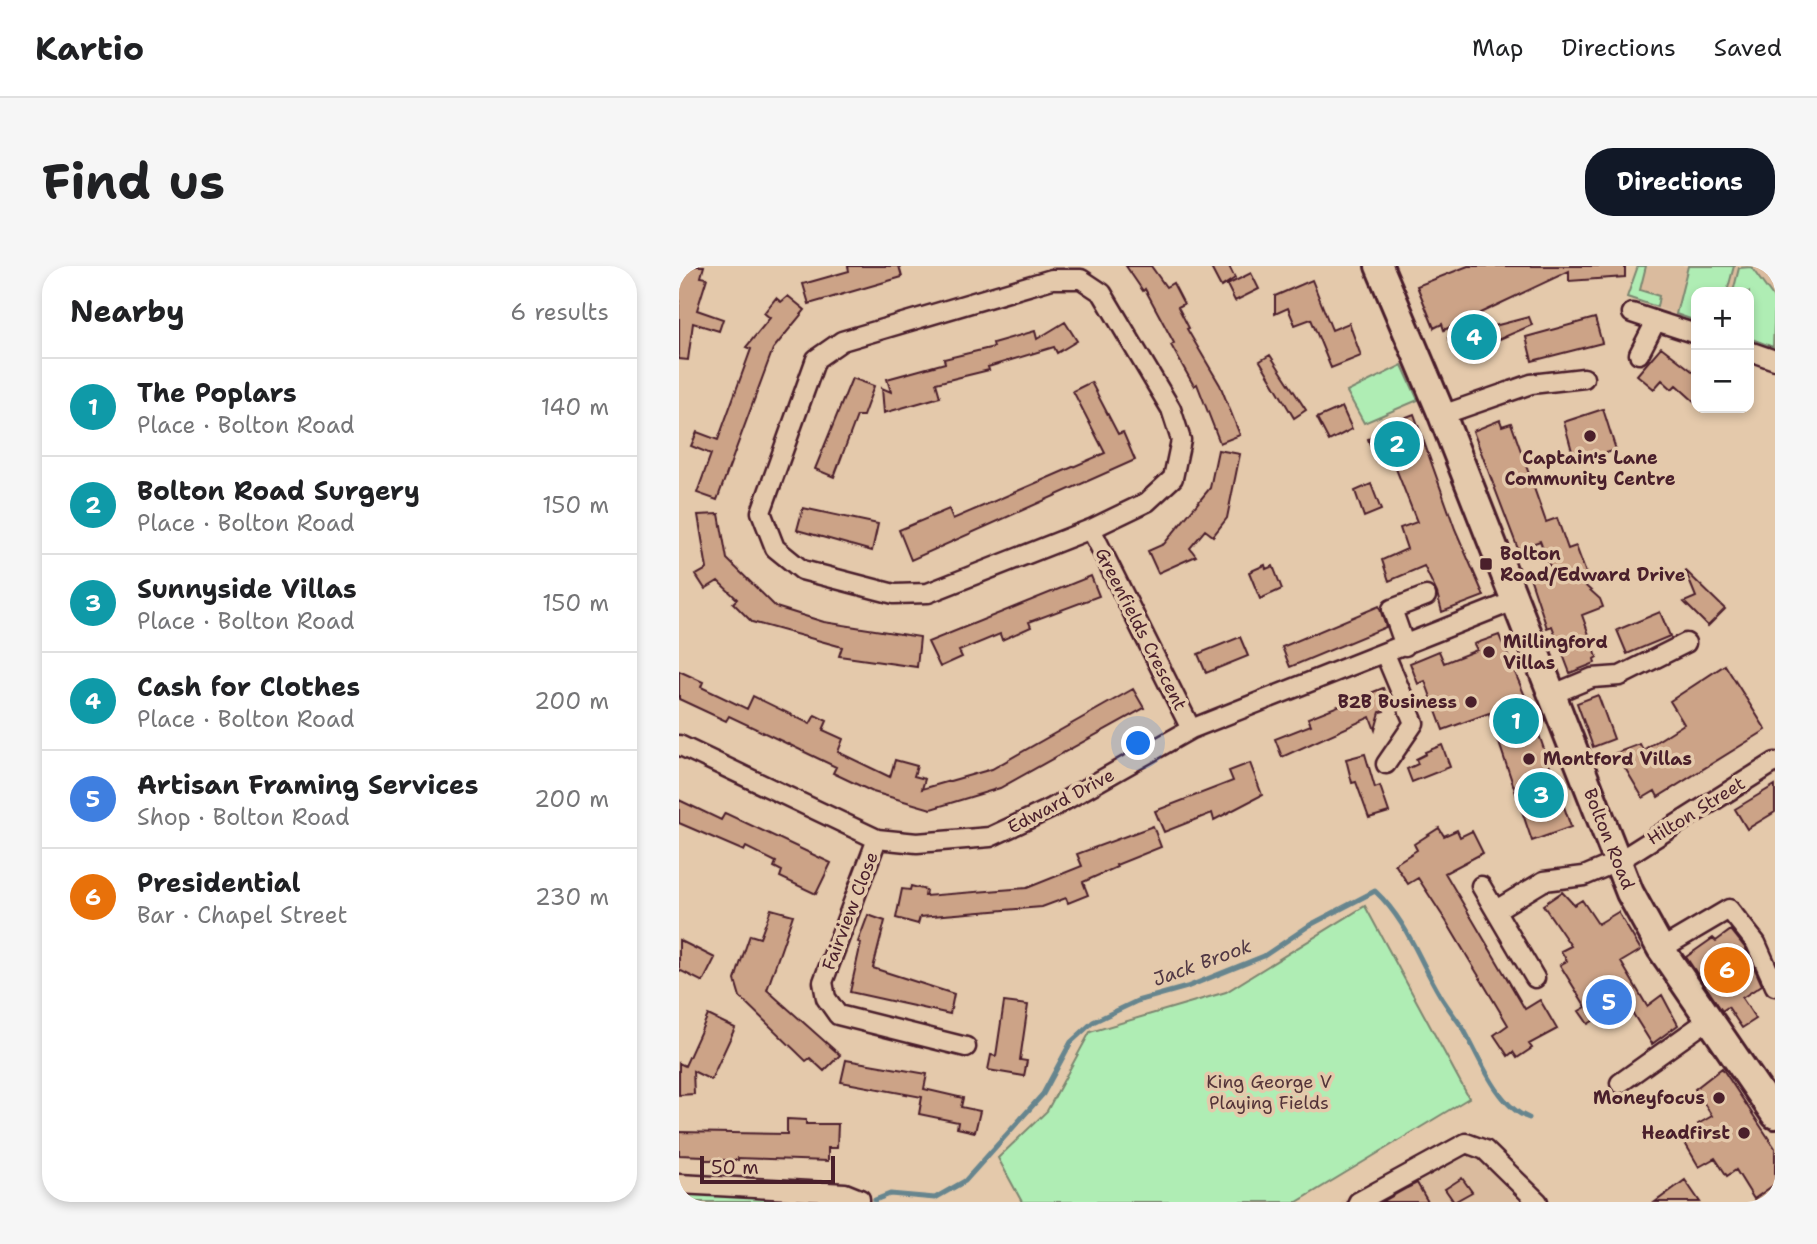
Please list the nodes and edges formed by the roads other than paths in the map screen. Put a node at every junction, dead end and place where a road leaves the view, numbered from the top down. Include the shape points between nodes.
1 (1380, 266) edge
2 (1632, 313) dead end
3 (1655, 321) junction
4 (1691, 332) edge
5 (1754, 353) edge
6 (1639, 354) dead end
7 (1775, 360) edge
8 (1584, 378) dead end
9 (1442, 415) junction
10 (1091, 529) junction
11 (1426, 596) dead end
12 (1514, 601) junction
13 (1686, 643) dead end
14 (1405, 646) junction
15 (1385, 654) junction
16 (1551, 695) junction
17 (1191, 729) junction
18 (679, 745) edge
19 (1775, 762) edge
20 (1386, 764) dead end
21 (877, 839) junction
22 (1617, 862) junction
23 (1481, 886) dead end
24 (1496, 910) junction
25 (1661, 950) junction
26 (1535, 978) dead end
27 (1775, 986) edge
28 (1708, 1020) junction
29 (966, 1047) dead end
30 (1620, 1083) dead end
31 (1775, 1115) edge
32 (679, 1184) edge
33 (852, 1197) edge
34 (1358, 1202) edge
35 (1538, 1202) edge

1 - 9 main road, Bolton Road
2 - 3 street
3 - 4 street
3 - 6 street
5 - 7 street
8 - 9 street via 1531,384
9 - 12 main road, Bolton Road
10 - 10 street, Greenfields Crescent via 928,593 894,594 802,570 775,548 761,512 815,359 842,341 1052,279 1081,279 1102,293 1171,409 1181,440 1173,478 1147,502
10 - 17 street, Greenfields Crescent
11 - 14 street via 1392,610
12 - 14 street, Edward Drive
12 - 16 main road, Bolton Road
13 - 16 street via 1620,676 1592,678
14 - 15 street, Edward Drive
15 - 17 street, Edward Drive
15 - 20 street via 1422,724
16 - 22 main road, Bolton Road
17 - 21 street, Edward Drive via 1050,809 990,837 917,843
18 - 21 street, Edward Drive
19 - 22 street, Hilton Street
21 - 29 street, Fairview Close via 823,982 826,998 838,1015
22 - 24 street, Hilton Street via 1584,876 1544,881
22 - 25 main road, Bolton Road
23 - 24 street
24 - 26 street
25 - 27 street via 1729,909 1756,943
25 - 28 main road, Bolton Road
28 - 30 street
28 - 31 main road, Bolton Road
32 - 33 street
34 - 35 street via 1467,1143 1485,1150

